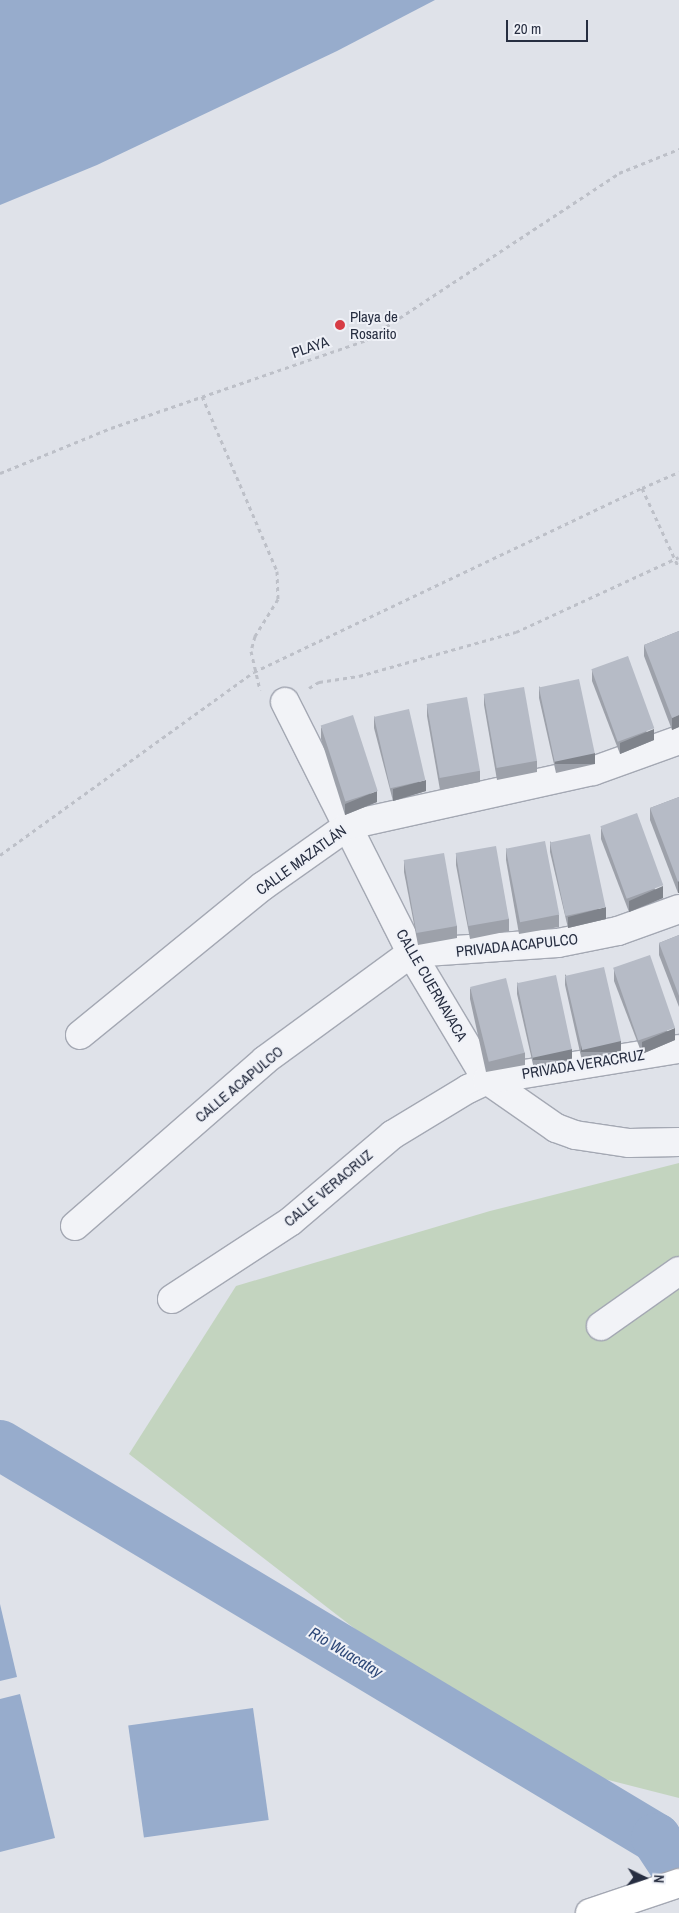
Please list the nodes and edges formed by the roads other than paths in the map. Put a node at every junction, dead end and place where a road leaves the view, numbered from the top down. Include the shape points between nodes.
1 (286, 702) road end
2 (679, 740) edge
3 (349, 825) junction
4 (679, 909) edge
5 (411, 953) junction
6 (80, 1035) dead end
7 (679, 1049) edge
8 (486, 1080) junction
9 (679, 1142) edge
10 (75, 1226) dead end
11 (679, 1272) edge
12 (172, 1299) dead end
13 (601, 1326) dead end
14 (679, 1883) edge
15 (590, 1913) edge

1 - 3 street, CALLE CUERNAVACA
2 - 3 street, CALLE MAZATLÁN via 593,771
3 - 5 street, CALLE CUERNAVACA
3 - 6 street, CALLE MAZATLÁN via 263,886
4 - 5 street, PRIVADA ACAPULCO via 618,931 558,943
5 - 8 street, CALLE CUERNAVACA
5 - 10 street, CALLE ACAPULCO via 265,1060
7 - 8 street, PRIVADA VERACRUZ
8 - 9 street, CALLE CUERNAVACA via 556,1128 629,1143
8 - 12 street, CALLE VERACRUZ via 392,1135 291,1221
11 - 13 street
14 - 15 main road

